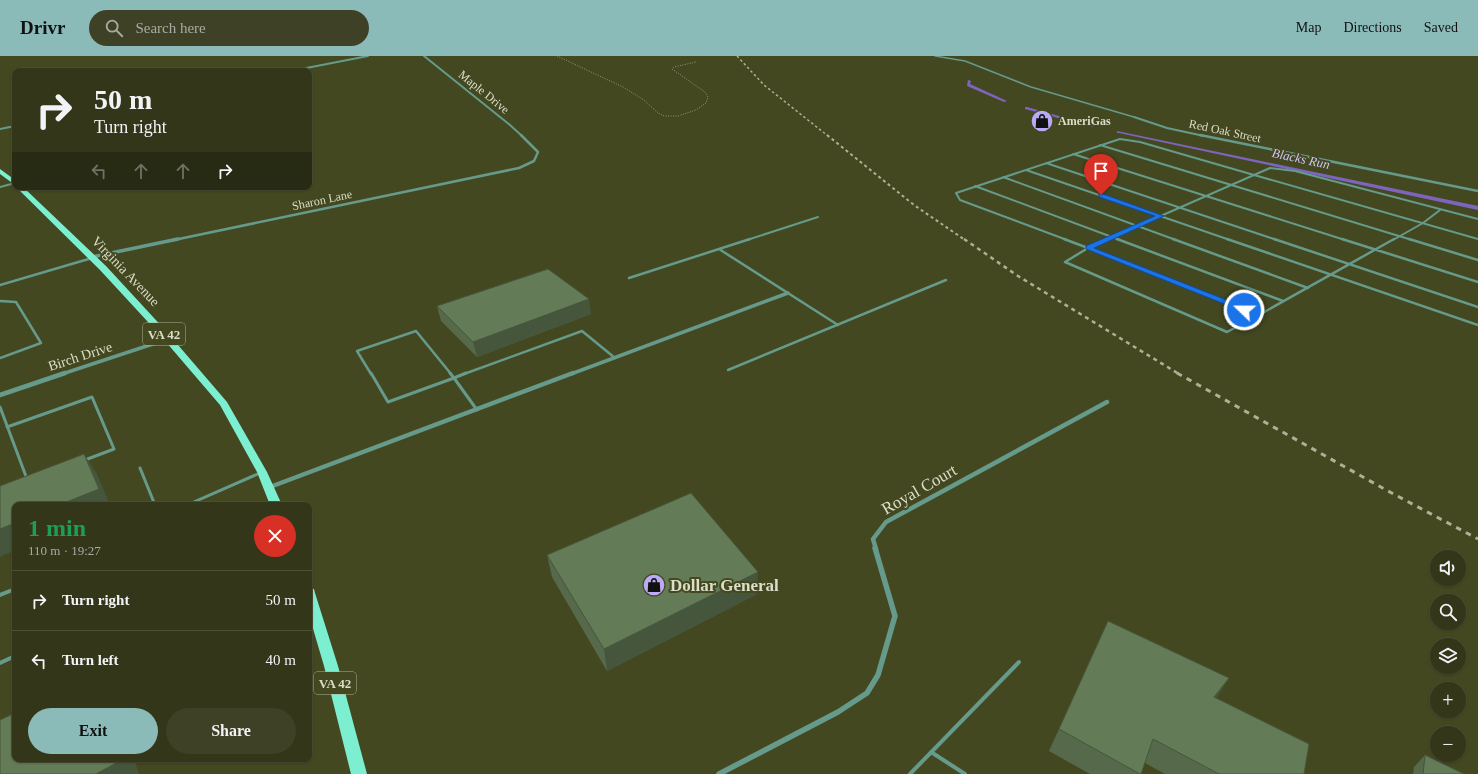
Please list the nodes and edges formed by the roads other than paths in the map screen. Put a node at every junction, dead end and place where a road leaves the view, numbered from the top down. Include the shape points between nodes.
1 (368, 56) edge
2 (424, 56) edge
3 (935, 56) edge
4 (306, 68) edge
5 (1134, 117) joint
6 (12, 127) edge
7 (0, 129) edge
8 (531, 144) joint
9 (1100, 146) junction
10 (1073, 154) junction
11 (1046, 163) junction
12 (1026, 170) junction
13 (0, 171) edge
14 (1254, 175) junction
15 (1003, 177) junction
16 (12, 181) edge
17 (12, 184) edge
18 (1230, 185) junction
19 (975, 186) junction
20 (0, 187) edge
21 (22, 190) edge
22 (1478, 192) edge
23 (1204, 196) junction
24 (1178, 208) junction
25 (1440, 209) junction
26 (818, 216) dead end
27 (1160, 216) junction
28 (1478, 219) edge
29 (1423, 223) junction
30 (1137, 226) junction
31 (1400, 236) junction
32 (1111, 237) junction
33 (1478, 239) edge
34 (1088, 248) junction
35 (719, 249) junction
36 (1375, 250) junction
37 (92, 258) junction
38 (1478, 260) edge
39 (1349, 264) junction
40 (1331, 274) junction
41 (629, 278) dead end
42 (946, 280) dead end
43 (1478, 282) edge
44 (0, 285) edge
45 (1308, 288) junction
46 (788, 293) junction
47 (0, 301) edge
48 (1283, 301) junction
49 (1478, 307) edge
50 (1258, 315) junction
51 (838, 325) junction
52 (1478, 325) edge
53 (168, 339) junction
54 (0, 358) edge
55 (615, 358) junction
56 (728, 370) dead end
57 (454, 378) junction
58 (0, 395) edge
59 (1107, 402) dead end
60 (0, 407) edge
61 (477, 410) junction
62 (7, 427) junction
63 (79, 463) edge
64 (140, 468) dead end
65 (262, 472) junction
66 (28, 482) edge
67 (269, 488) junction
68 (153, 502) edge
69 (194, 502) edge
70 (275, 502) edge
71 (12, 589) edge
72 (0, 595) edge
73 (312, 603) edge
74 (12, 657) edge
75 (1019, 662) dead end
76 (0, 663) edge
77 (931, 752) junction
78 (359, 774) edge
79 (719, 774) edge
80 (910, 774) edge
81 (965, 774) edge

1 - 4 street
2 - 8 street, Maple Drive
3 - 5 lane via 965,61 1031,87
5 - 22 street, Red Oak Street via 1167,128
6 - 7 street
8 - 37 street, Sharon Lane via 538,152 538,156 534,161 519,168
9 - 10 lane
9 - 14 lane via 1120,139 1131,139
9 - 18 lane
10 - 11 lane
10 - 23 lane
11 - 12 lane
11 - 24 lane
12 - 15 lane
12 - 27 lane
13 - 16 main road
14 - 18 lane
14 - 25 lane via 1270,168 1295,171
14 - 29 lane
15 - 19 lane
15 - 30 lane
17 - 20 lane
18 - 23 lane
18 - 31 lane
19 - 32 lane
19 - 34 lane via 956,193 960,200
21 - 37 main road, Virginia Avenue / VA 42
23 - 24 lane
23 - 36 lane
24 - 27 lane
24 - 39 lane
25 - 28 lane
25 - 29 lane
26 - 35 lane
27 - 30 lane
27 - 40 lane
29 - 31 lane
29 - 33 lane
30 - 32 lane
30 - 45 lane
31 - 36 lane
31 - 38 lane
32 - 34 lane
32 - 48 lane
34 - 50 lane
34 - 50 lane via 1065,262 1227,332
35 - 41 lane
35 - 46 lane
36 - 39 lane
36 - 43 lane
37 - 44 lane
37 - 53 main road, Virginia Avenue / VA 42
39 - 40 lane
39 - 49 lane
40 - 45 lane
40 - 52 lane
42 - 51 lane
45 - 48 lane
46 - 51 lane
46 - 55 street
47 - 54 lane via 16,302 41,344
48 - 50 lane
51 - 56 lane
53 - 58 street, Birch Drive
53 - 65 main road, Virginia Avenue / VA 42 via 224,404
55 - 57 lane via 582,331
55 - 61 street
57 - 57 lane via 416,331 357,351 388,402
57 - 61 lane
59 - 79 street, Royal Court via 886,522 873,539 895,616 878,675 867,693 838,712
60 - 62 lane
61 - 67 street
62 - 63 lane via 92,397 114,449
62 - 66 lane
64 - 68 lane
65 - 67 main road, Virginia Avenue / VA 42
65 - 69 lane
67 - 70 main road, Virginia Avenue / VA 42
71 - 72 lane
73 - 78 main road, VA 42
74 - 76 lane
75 - 77 lane
77 - 80 lane
77 - 81 lane

